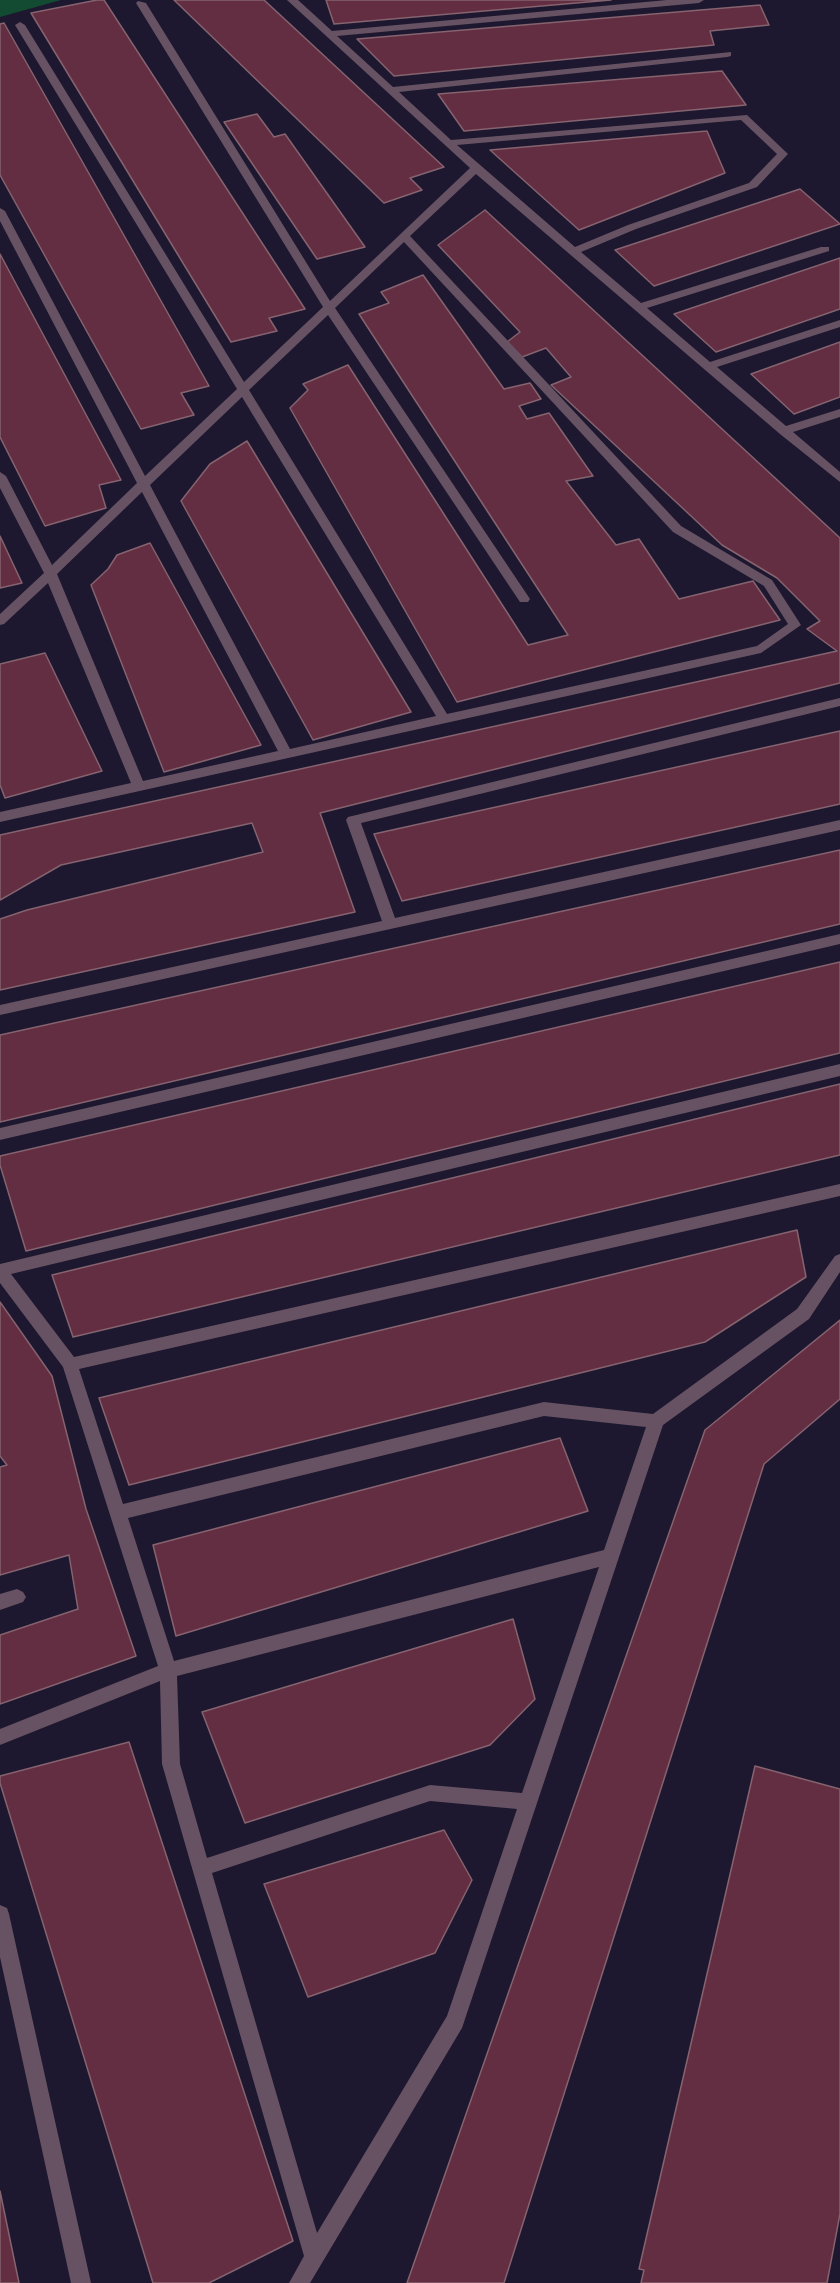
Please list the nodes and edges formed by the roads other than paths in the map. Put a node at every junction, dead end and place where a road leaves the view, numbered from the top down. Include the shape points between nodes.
1 (292, 0) edge
2 (699, 0) edge
3 (141, 3) dead end
4 (20, 25) dead end
5 (329, 34) junction
6 (727, 54) dead end
7 (390, 90) junction
8 (449, 143) junction
9 (476, 168) junction
10 (0, 211) edge
11 (404, 236) junction
12 (825, 249) dead end
13 (574, 251) junction
14 (640, 307) junction
15 (329, 308) junction
16 (840, 322) edge
17 (709, 366) junction
18 (244, 389) junction
19 (840, 412) edge
20 (784, 431) junction
21 (0, 476) edge
22 (840, 478) edge
23 (144, 484) junction
24 (50, 573) junction
25 (524, 599) dead end
26 (0, 621) edge
27 (840, 702) edge
28 (444, 719) junction
29 (286, 754) junction
30 (139, 787) junction
31 (0, 818) edge
32 (840, 825) edge
33 (390, 925) junction
34 (840, 939) edge
35 (0, 1010) edge
36 (840, 1070) edge
37 (0, 1134) edge
38 (840, 1190) edge
39 (840, 1260) edge
40 (0, 1270) edge
41 (70, 1364) junction
42 (656, 1421) junction
43 (118, 1513) junction
44 (611, 1556) junction
45 (168, 1670) junction
46 (0, 1737) edge
47 (528, 1802) junction
48 (202, 1868) junction
49 (0, 1914) edge
50 (314, 2257) junction
51 (81, 2283) edge
52 (299, 2283) edge

1 - 5 lane
2 - 5 lane
3 - 15 lane
4 - 18 lane
5 - 7 lane
6 - 7 lane
7 - 8 lane
8 - 9 lane
8 - 13 lane via 743,117 783,154 753,185
9 - 11 lane
9 - 13 lane
10 - 23 lane
11 - 15 lane
11 - 28 lane via 677,529 768,583 795,624 761,649
12 - 14 lane
13 - 14 lane
14 - 17 lane
15 - 18 lane
15 - 25 lane
16 - 17 lane
17 - 20 lane
18 - 23 lane
18 - 28 lane
19 - 20 lane
20 - 22 lane
21 - 24 lane
23 - 24 lane
23 - 29 lane
24 - 26 lane
24 - 30 lane
27 - 33 lane via 353,820
28 - 29 lane
29 - 30 lane
30 - 31 lane
32 - 33 lane
33 - 35 lane
34 - 37 lane
36 - 40 lane
38 - 41 lane
39 - 42 lane via 803,1314
40 - 41 lane
41 - 43 lane
42 - 43 lane via 544,1409
42 - 44 lane
43 - 45 lane
44 - 45 lane
44 - 47 lane
45 - 46 lane
45 - 48 lane via 171,1764
47 - 48 lane via 430,1793
47 - 50 lane via 455,2021
48 - 50 lane
49 - 51 lane
50 - 52 lane

